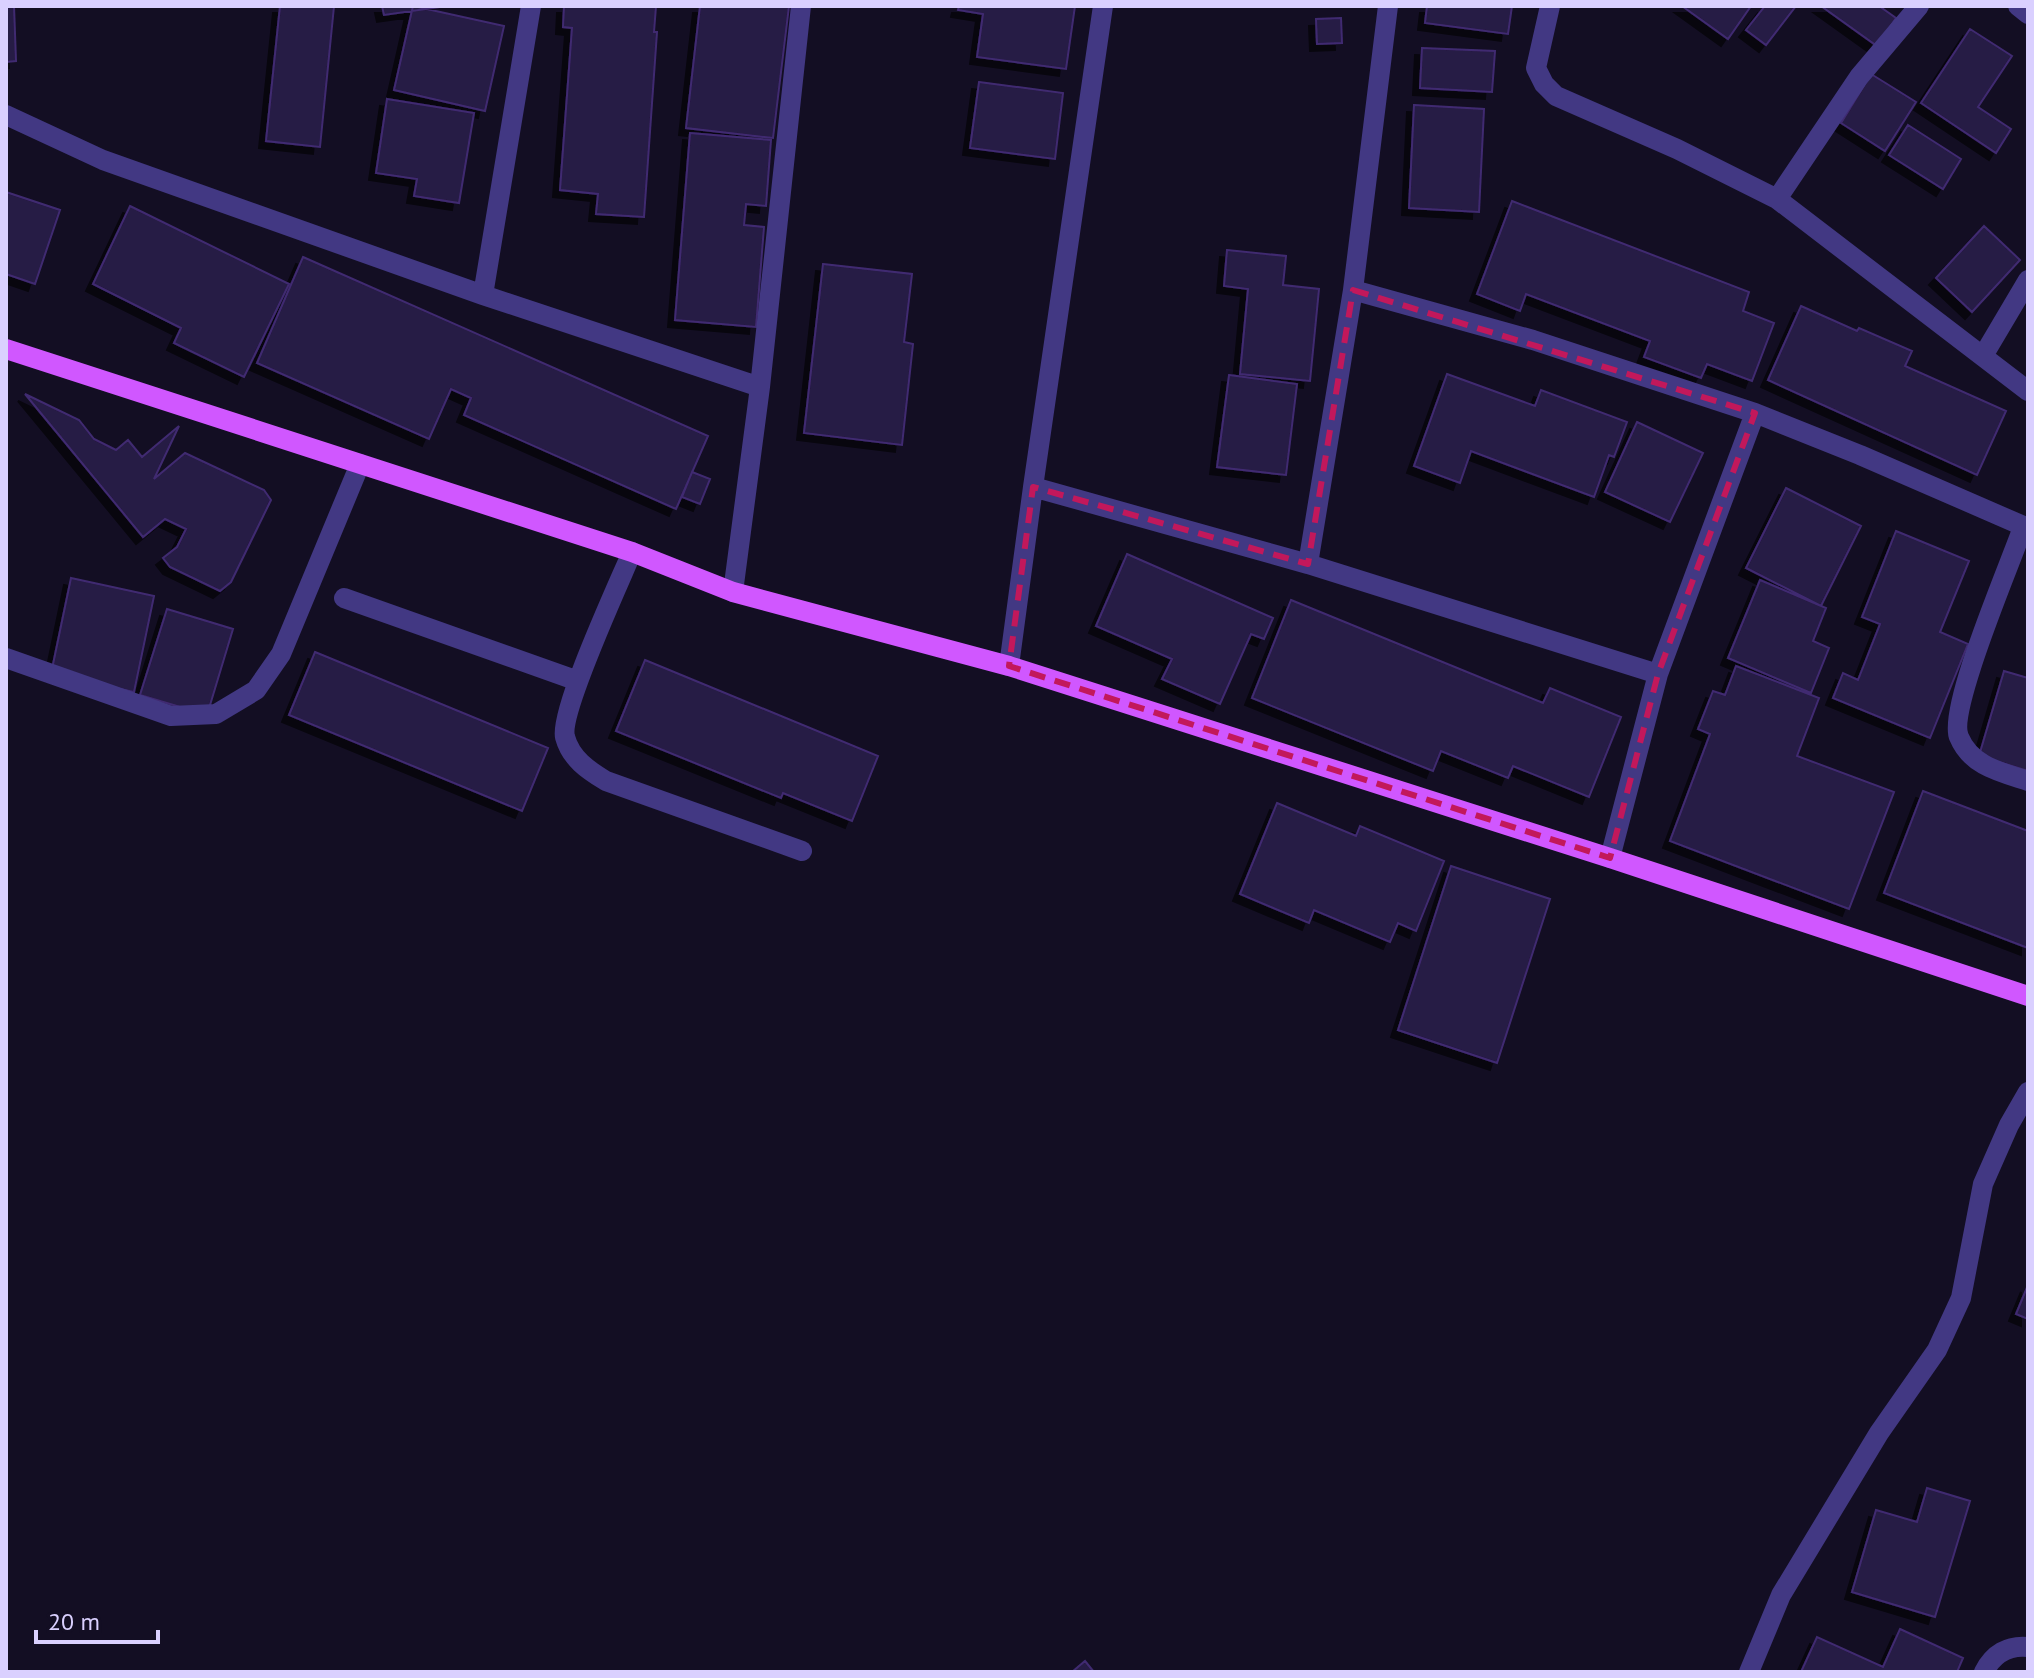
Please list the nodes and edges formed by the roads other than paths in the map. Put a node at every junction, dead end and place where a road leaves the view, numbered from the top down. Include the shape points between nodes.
1 (531, 6) edge
2 (801, 6) edge
3 (1103, 6) edge
4 (1388, 6) edge
5 (1550, 6) edge
6 (1919, 6) edge
7 (2018, 6) edge
8 (2028, 14) edge
9 (6, 115) edge
10 (1777, 199) junction
11 (2028, 280) edge
12 (1353, 290) junction
13 (483, 295) junction
14 (6, 349) edge
15 (1983, 356) junction
16 (760, 387) junction
17 (2028, 391) edge
18 (1755, 413) junction
19 (360, 464) junction
20 (1033, 487) junction
21 (2026, 527) edge
22 (632, 552) junction
23 (1308, 564) junction
24 (733, 592) junction
25 (344, 598) dead end
26 (6, 658) edge
27 (1009, 666) junction
28 (1658, 674) junction
29 (578, 681) junction
30 (2028, 781) edge
31 (802, 851) dead end
32 (1610, 858) junction
33 (2028, 996) edge
34 (2028, 1092) edge
35 (2028, 1647) edge
36 (1749, 1672) edge
37 (1984, 1672) edge

1 - 13 street
2 - 16 street
3 - 20 street
4 - 12 street
5 - 10 street via 1536,68 1556,96
6 - 10 street via 1859,77
7 - 8 street
9 - 13 street via 103,160
10 - 15 street
11 - 15 street
12 - 18 street via 1533,340
12 - 23 street
13 - 16 street
14 - 19 main road
15 - 17 street
16 - 24 street
18 - 21 street
18 - 28 street
19 - 22 main road
19 - 26 street via 281,654 256,690 216,714 171,716
20 - 23 street
20 - 27 street
21 - 30 street via 1960,699 1957,733 1966,751 1984,767
22 - 24 main road
22 - 29 street
23 - 28 street
24 - 27 main road
25 - 29 street
27 - 32 main road
28 - 32 street
29 - 31 street via 564,733 584,767 606,781
32 - 33 main road
34 - 36 street via 1983,1184 1961,1298 1937,1350 1879,1433 1781,1595
35 - 37 street via 2014,1645 1999,1653

